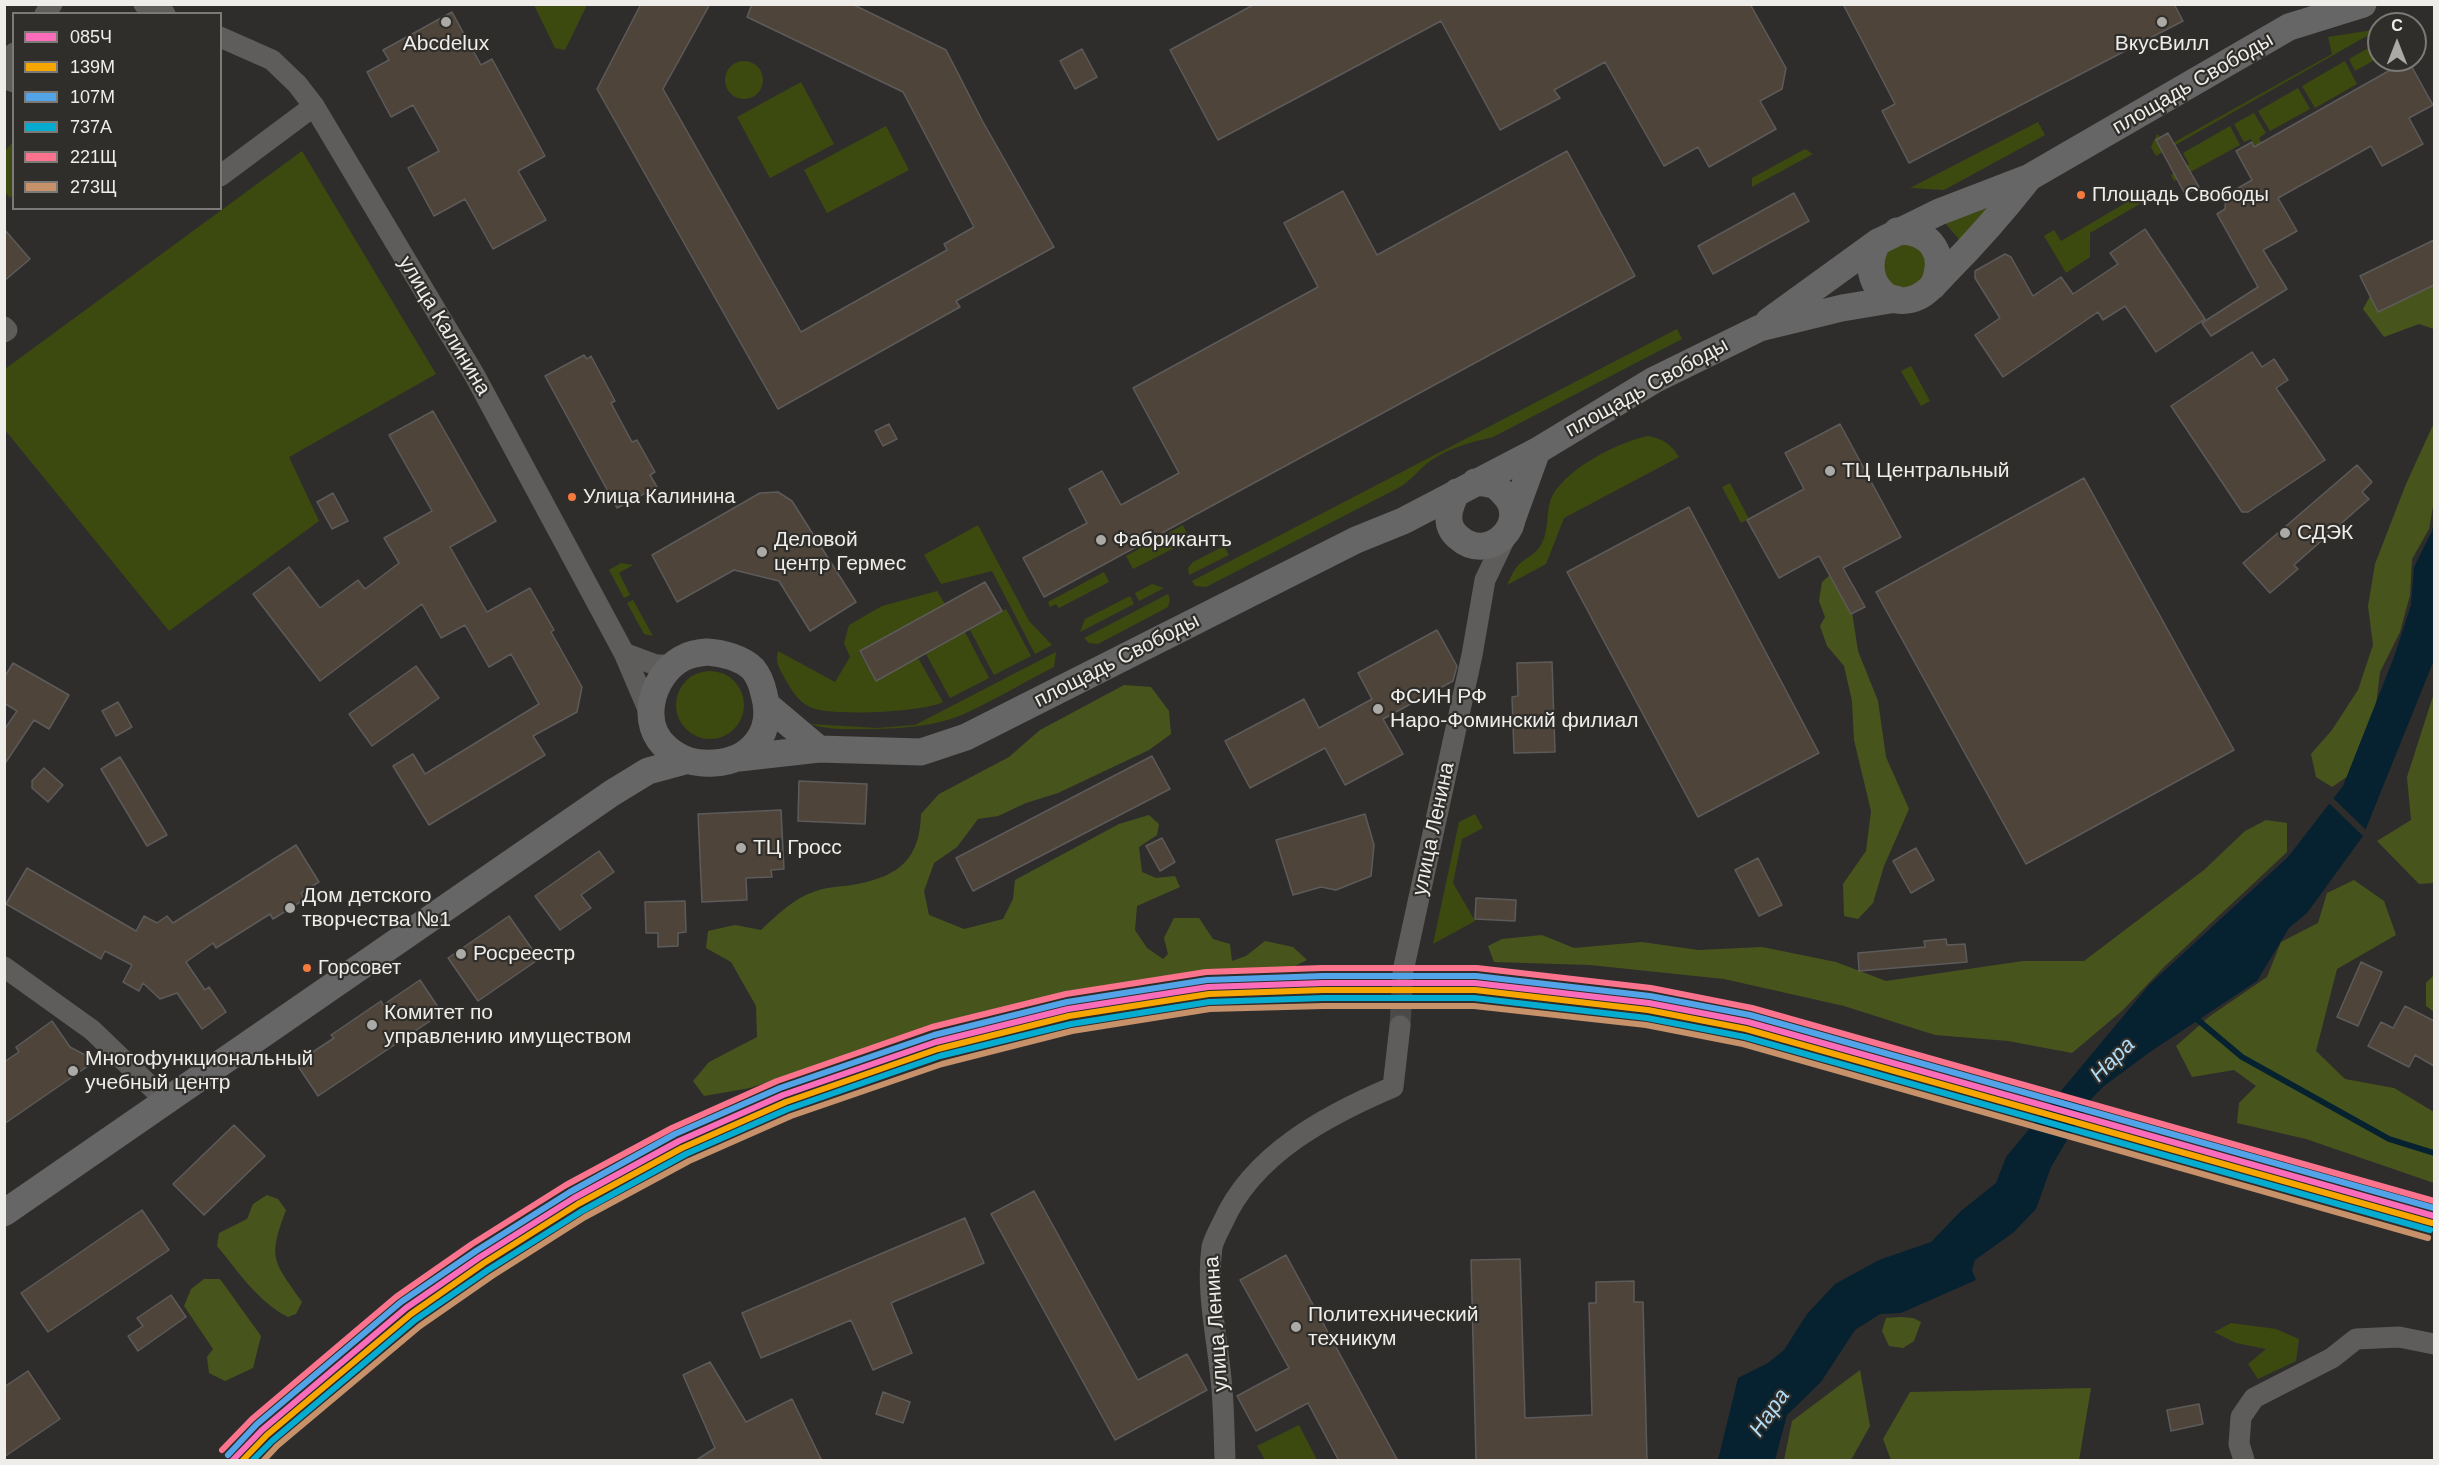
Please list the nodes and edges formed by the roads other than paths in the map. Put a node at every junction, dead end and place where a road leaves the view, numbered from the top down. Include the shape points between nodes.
1 (144, 4) edge
2 (2362, 4) edge
3 (161, 12) edge
4 (222, 39) edge
5 (314, 106) junction
6 (222, 175) edge
7 (2030, 177) junction
8 (1888, 236) junction
9 (1933, 286) junction
10 (1896, 299) junction
11 (4, 327) edge
12 (1760, 328) junction
13 (4, 332) edge
14 (1537, 451) junction
15 (1466, 487) junction
16 (1403, 521) junction
17 (1510, 527) junction
18 (1459, 538) junction
19 (1485, 580) junction
20 (624, 653) junction
21 (673, 665) junction
22 (768, 706) junction
23 (652, 720) junction
24 (819, 749) junction
25 (740, 758) junction
26 (685, 761) junction
27 (648, 771) junction
28 (4, 967) edge
29 (1403, 972) tunnel mouth
30 (1400, 1026) tunnel mouth
31 (166, 1101) junction
32 (4, 1213) edge
33 (2434, 1344) edge
34 (1225, 1461) edge
35 (2244, 1461) edge

1 - 3 street
2 - 7 main road, площадь Свободы via 2289,27
4 - 5 street, улица Калинина via 272,60
5 - 6 street
5 - 20 street, улица Калинина via 475,376
7 - 8 main road, площадь Свободы
7 - 9 main road, площадь Свободы
8 - 9 main road via 1911,231 1934,246 1939,259
8 - 10 main road via 1872,252 1869,264 1877,287
8 - 12 main road, площадь Свободы
9 - 10 main road, площадь Свободы via 1920,296
10 - 12 main road, площадь Свободы
11 - 13 street
12 - 14 main road, площадь Свободы via 1654,380
14 - 15 main road, площадь Свободы
14 - 17 main road
15 - 16 main road, площадь Свободы
15 - 17 main road via 1495,485 1509,499
15 - 18 main road via 1447,511
16 - 18 main road
16 - 24 main road, площадь Свободы via 1356,540 966,737 921,752
17 - 18 main road via 1488,547
17 - 19 street, улица Ленина
18 - 19 street
19 - 29 street, улица Ленина
20 - 21 street via 656,664
20 - 23 street, улица Калинина
21 - 22 main road via 707,652 720,652 744,662 760,681
21 - 23 main road via 657,686
22 - 24 main road
22 - 25 main road via 764,730 754,747
23 - 26 main road via 664,746
23 - 27 main road
24 - 25 main road, площадь Свободы
25 - 26 main road via 706,763
26 - 27 main road
27 - 31 main road
28 - 31 street via 92,1030
30 - 34 street, улица Ленина via 1393,1087 1301,1134 1254,1175 1231,1204 1213,1245 1211,1297
31 - 32 main road
33 - 35 street via 2399,1337 2356,1339 2332,1358 2254,1398 2241,1417 2239,1444

